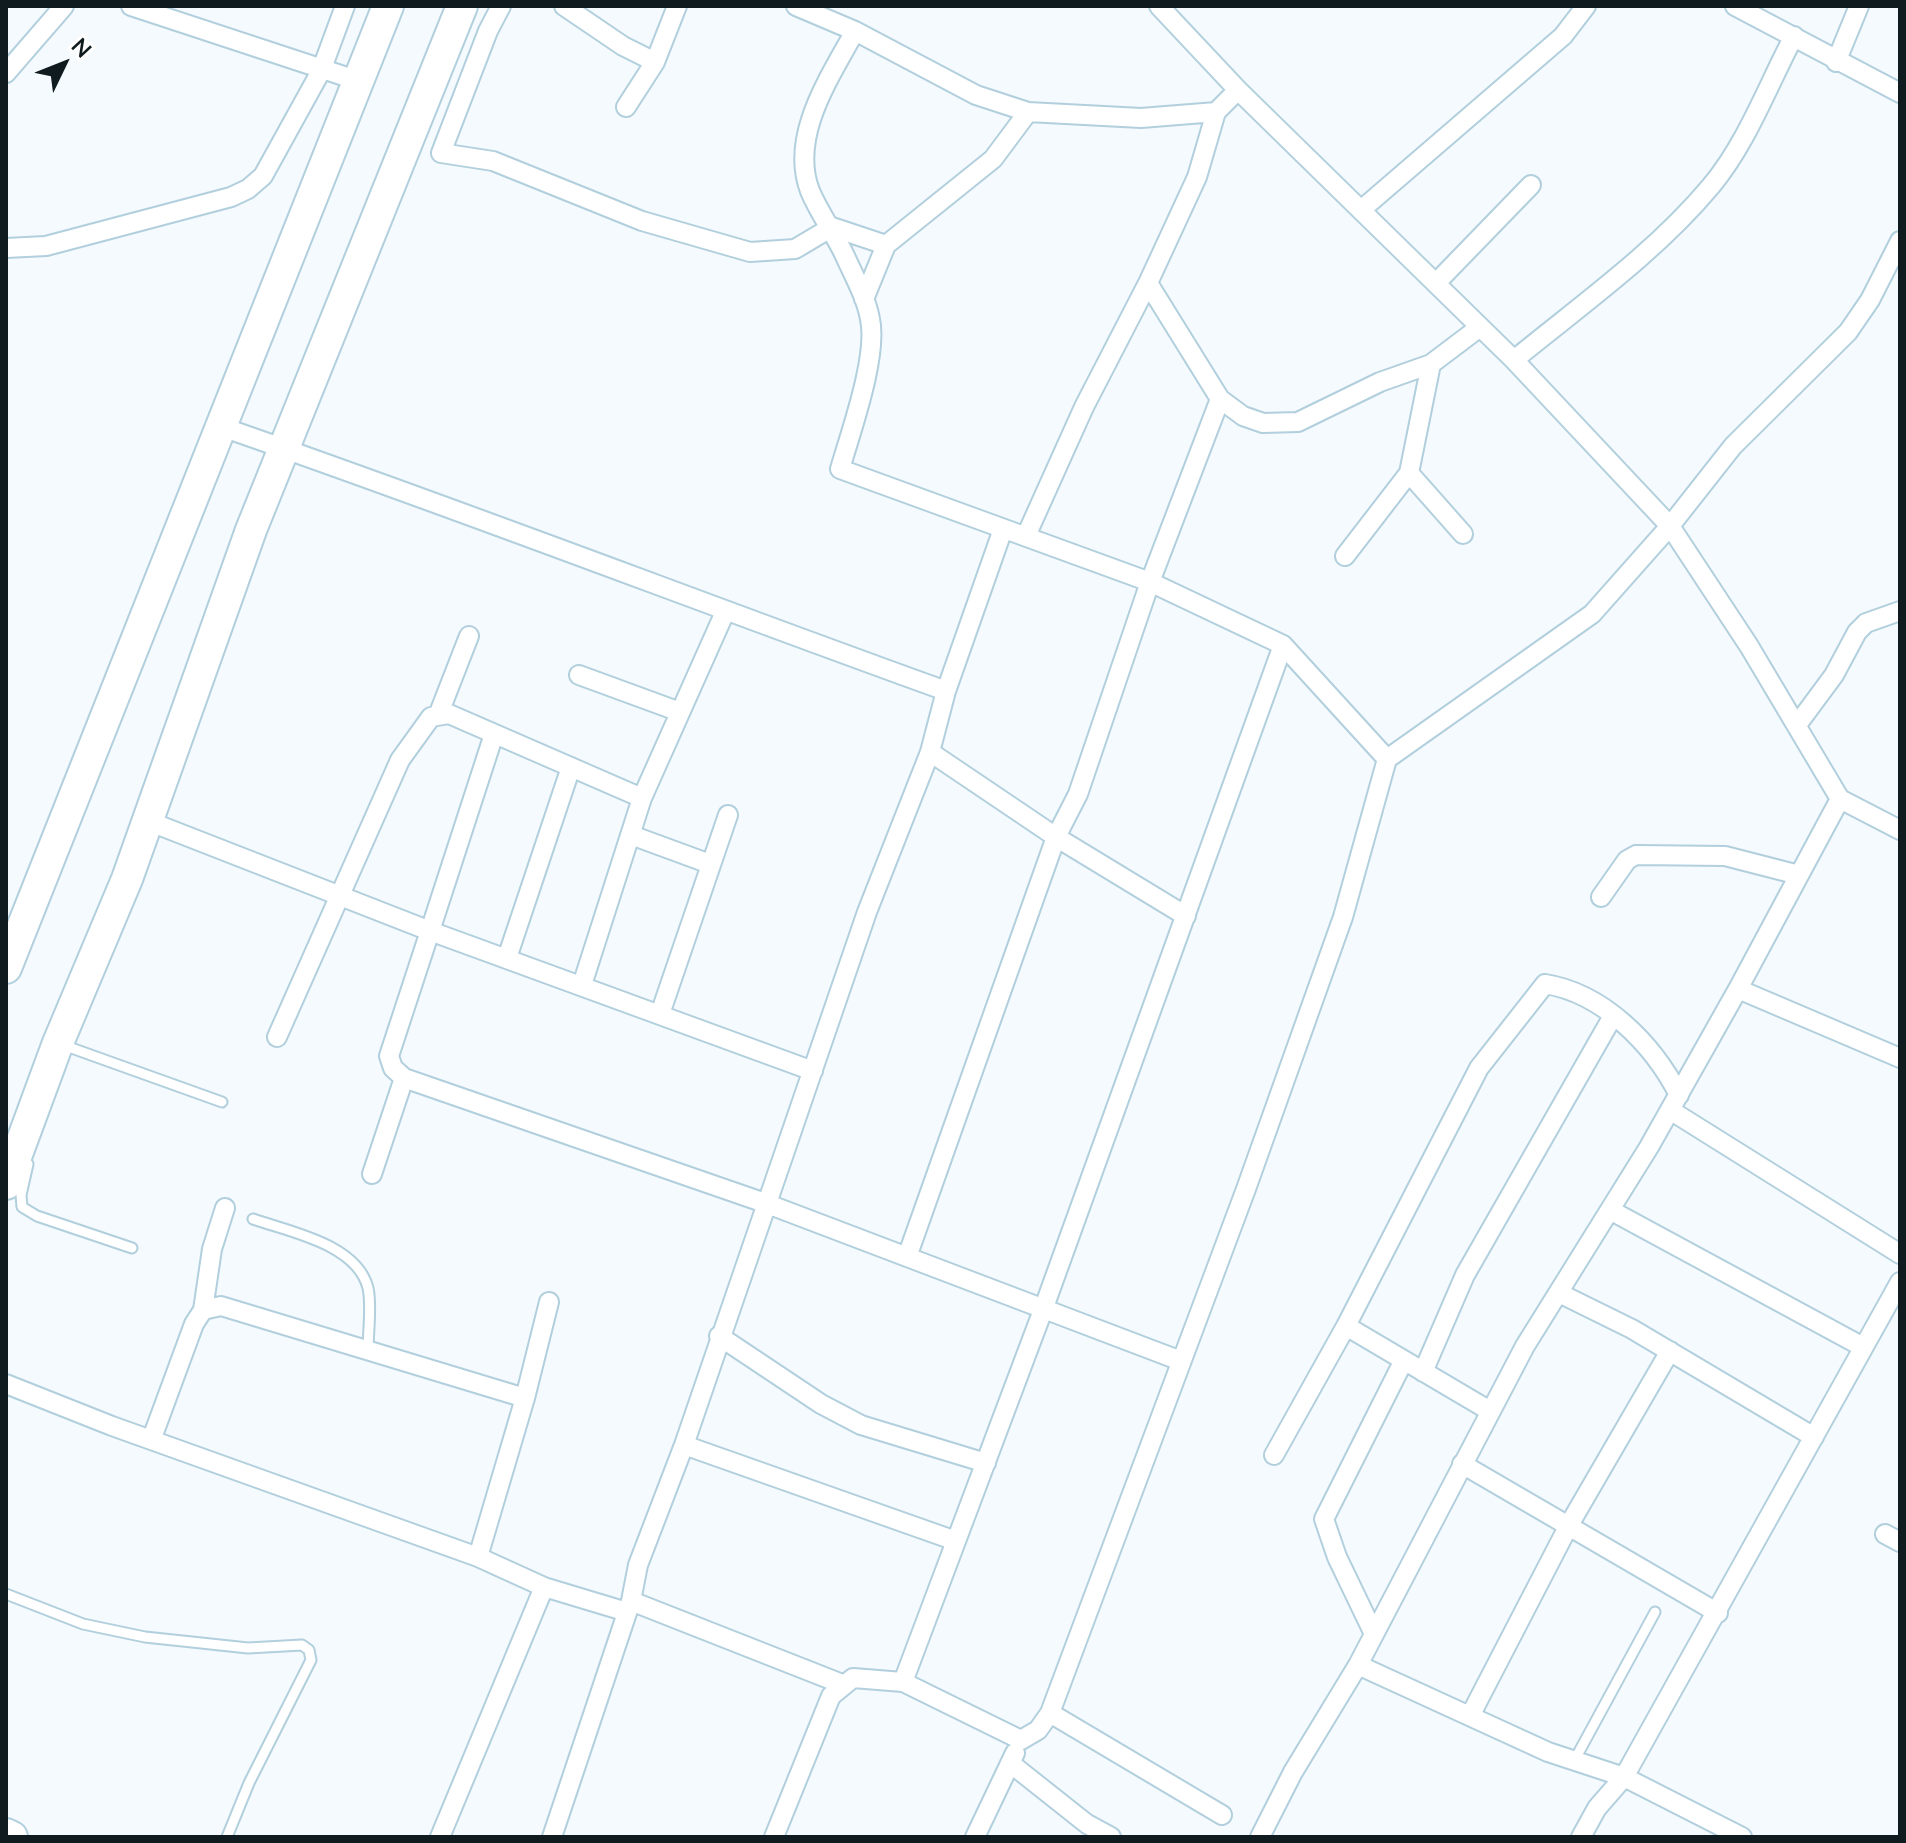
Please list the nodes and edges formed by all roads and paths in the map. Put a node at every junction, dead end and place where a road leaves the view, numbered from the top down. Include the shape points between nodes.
1 (64, 6) edge
2 (131, 6) edge
3 (345, 6) edge
4 (388, 6) edge
5 (462, 6) edge
6 (501, 6) edge
7 (564, 6) edge
8 (677, 6) edge
9 (796, 6) edge
10 (1586, 6) edge
11 (1735, 6) edge
12 (1859, 6) edge
13 (1170, 10) edge
14 (855, 31) junction
15 (1794, 36) junction
16 (655, 62) junction
17 (1836, 62) junction
18 (321, 71) junction
19 (6, 73) edge
20 (359, 81) junction
21 (1238, 90) junction
22 (1900, 93) edge
23 (626, 107) dead end
24 (1028, 112) junction
25 (1216, 112) junction
26 (1531, 185) dead end
27 (1361, 210) junction
28 (832, 227) junction
29 (1900, 241) edge
30 (886, 245) junction
31 (6, 248) edge
32 (1148, 283) junction
33 (1436, 283) junction
34 (864, 299) junction
35 (1480, 327) junction
36 (1514, 360) junction
37 (1431, 364) junction
38 (1220, 399) junction
39 (222, 427) junction
40 (286, 449) junction
41 (1409, 473) junction
42 (1670, 526) junction
43 (1003, 529) junction
44 (1463, 534) dead end
45 (1026, 536) junction
46 (1345, 556) dead end
47 (1150, 582) junction
48 (1900, 611) edge
49 (725, 612) junction
50 (469, 636) dead end
51 (1283, 645) junction
52 (579, 675) dead end
53 (946, 691) junction
54 (680, 712) junction
55 (439, 713) junction
56 (1797, 725) junction
57 (494, 734) junction
58 (930, 752) junction
59 (1387, 759) junction
60 (571, 767) junction
61 (642, 798) junction
62 (1840, 799) junction
63 (728, 815) dead end
64 (148, 821) junction
65 (1900, 830) edge
66 (631, 835) junction
67 (1056, 837) junction
68 (710, 864) junction
69 (1799, 875) junction
70 (342, 897) junction
71 (1601, 897) dead end
72 (1186, 916) junction
73 (430, 931) junction
74 (507, 958) junction
75 (6, 968) edge
76 (582, 985) junction
77 (1738, 989) junction
78 (660, 1014) junction
79 (1613, 1016) junction
80 (277, 1037) dead end
81 (62, 1044) junction
82 (1900, 1058) edge
83 (813, 1071) junction
84 (404, 1078) junction
85 (222, 1102) dead end
86 (1674, 1102) junction
87 (42, 1121) dead end
88 (32, 1151) dead end
89 (372, 1174) dead end
90 (6, 1184) edge
91 (765, 1203) junction
92 (225, 1208) dead end
93 (1610, 1210) junction
94 (253, 1219) dead end
95 (132, 1248) dead end
96 (1900, 1254) edge
97 (907, 1257) junction
98 (1900, 1282) edge
99 (1559, 1293) junction
100 (549, 1302) dead end
101 (203, 1310) junction
102 (1043, 1310) junction
103 (1346, 1326) junction
104 (719, 1336) junction
105 (1863, 1347) junction
106 (368, 1351) junction
107 (1670, 1351) junction
108 (1181, 1361) junction
109 (1403, 1362) junction
110 (1423, 1372) junction
111 (6, 1384) edge
112 (525, 1398) junction
113 (1490, 1411) junction
114 (1814, 1437) junction
115 (152, 1438) junction
116 (684, 1445) junction
117 (1274, 1455) dead end
118 (986, 1463) junction
119 (1462, 1464) junction
120 (1569, 1525) junction
121 (956, 1541) junction
122 (478, 1557) junction
123 (544, 1587) junction
124 (6, 1594) edge
125 (629, 1606) junction
126 (1655, 1612) dead end
127 (1718, 1613) junction
128 (1374, 1634) junction
129 (1358, 1665) junction
130 (903, 1682) junction
131 (842, 1684) junction
132 (1050, 1713) junction
133 (1470, 1716) junction
134 (1021, 1740) junction
135 (1574, 1761) junction
136 (1010, 1763) junction
137 (1624, 1777) junction
138 (1222, 1815) dead end
139 (6, 1834) edge
140 (12, 1837) edge
141 (227, 1837) edge
142 (440, 1837) edge
143 (552, 1837) edge
144 (774, 1837) edge
145 (975, 1837) edge
146 (1111, 1837) edge
147 (1260, 1837) edge
148 (1581, 1837) edge
149 (1742, 1837) edge

1 - 19 street
2 - 18 street
3 - 18 street
4 - 20 main road
5 - 40 main road
6 - 28 street via 441,153 493,161 642,221 750,252 795,249
7 - 16 street
8 - 16 street
9 - 14 street
10 - 27 street via 1563,36
11 - 15 street
12 - 17 street
13 - 21 street
14 - 24 street via 948,82
14 - 28 street via 822,91 806,146 810,192
15 - 17 street
15 - 36 street via 1713,185 1664,236
16 - 23 street
17 - 22 street
18 - 20 street
18 - 31 street via 263,176 248,189 46,246
20 - 39 main road
21 - 25 street
21 - 27 street
24 - 25 street via 1141,118
24 - 30 street via 993,159
25 - 32 street via 1197,177
26 - 33 street
27 - 33 street
28 - 30 street
28 - 34 street
29 - 42 street via 1848,332 1733,446
30 - 34 street
32 - 38 street
32 - 45 street
33 - 35 street
34 - 43 street via 872,331 840,469
35 - 36 street
35 - 37 street
36 - 42 street
37 - 38 street via 1298,422 1263,423
37 - 41 street
38 - 47 street
39 - 40 street
39 - 75 main road
40 - 49 street
40 - 64 main road via 251,530
41 - 44 street
41 - 46 street
42 - 56 street
42 - 59 street via 1592,614
43 - 45 street
43 - 53 street
45 - 47 street
47 - 51 street
47 - 67 street via 1078,794
48 - 56 street via 1866,623 1857,632
49 - 53 street
49 - 54 street
50 - 55 street
51 - 59 street
51 - 72 street
52 - 54 street
53 - 58 street
54 - 61 street
55 - 57 street
55 - 70 street via 421,728 400,760
56 - 62 street
57 - 60 street
57 - 73 street
58 - 67 street
58 - 83 street via 867,912
59 - 108 street via 1343,917
60 - 61 street
60 - 74 street
61 - 66 street
62 - 65 street
62 - 69 street
63 - 68 street
64 - 70 street
64 - 81 main road
66 - 68 street
66 - 76 street
67 - 72 street
67 - 97 street
68 - 78 street
69 - 71 street via 1725,856 1636,855
69 - 77 street
70 - 73 street
70 - 80 street
72 - 102 street
73 - 74 street
73 - 84 street via 389,1056
74 - 76 street
76 - 78 street
77 - 82 street
77 - 86 street
78 - 83 street
79 - 86 street via 1644,1041 1665,1068
79 - 103 street via 1561,987 1545,984 1479,1068
79 - 110 street via 1465,1275
81 - 85 lane
81 - 87 lane
81 - 90 main road
83 - 91 street
84 - 89 street
84 - 91 street
86 - 93 street
86 - 96 street
88 - 95 lane via 22,1207
91 - 97 street
91 - 104 street
92 - 101 street via 212,1249
93 - 99 street
93 - 105 street
94 - 106 lane via 327,1246 355,1264 368,1287
97 - 102 street
98 - 105 street
99 - 107 street
99 - 113 street
100 - 112 street
101 - 106 street via 221,1306
101 - 115 street
102 - 108 street
102 - 118 street
103 - 109 street
103 - 117 street
104 - 116 street
104 - 118 street via 861,1425
105 - 114 street
106 - 112 street
107 - 114 street
107 - 120 street
108 - 132 street
109 - 110 street
109 - 128 street via 1324,1519
110 - 113 street
111 - 115 street
112 - 122 street
113 - 119 street
114 - 127 street
115 - 122 street
116 - 121 street
116 - 125 street via 638,1565
118 - 121 street
119 - 120 street
119 - 128 street
120 - 127 street
120 - 133 street
121 - 130 street
122 - 123 street
123 - 125 street
123 - 142 street
124 - 141 lane via 83,1624 145,1637 248,1648 302,1645 309,1650 311,1660
125 - 131 street
125 - 143 street
126 - 135 lane
127 - 137 street
128 - 129 street
129 - 133 street
129 - 147 street
130 - 131 street via 853,1678
130 - 134 street
131 - 144 street via 831,1696
132 - 134 street via 1038,1730
132 - 138 street
133 - 135 street
134 - 136 street
135 - 137 street
136 - 145 street
136 - 146 street
137 - 148 street
137 - 149 street
139 - 140 main road

